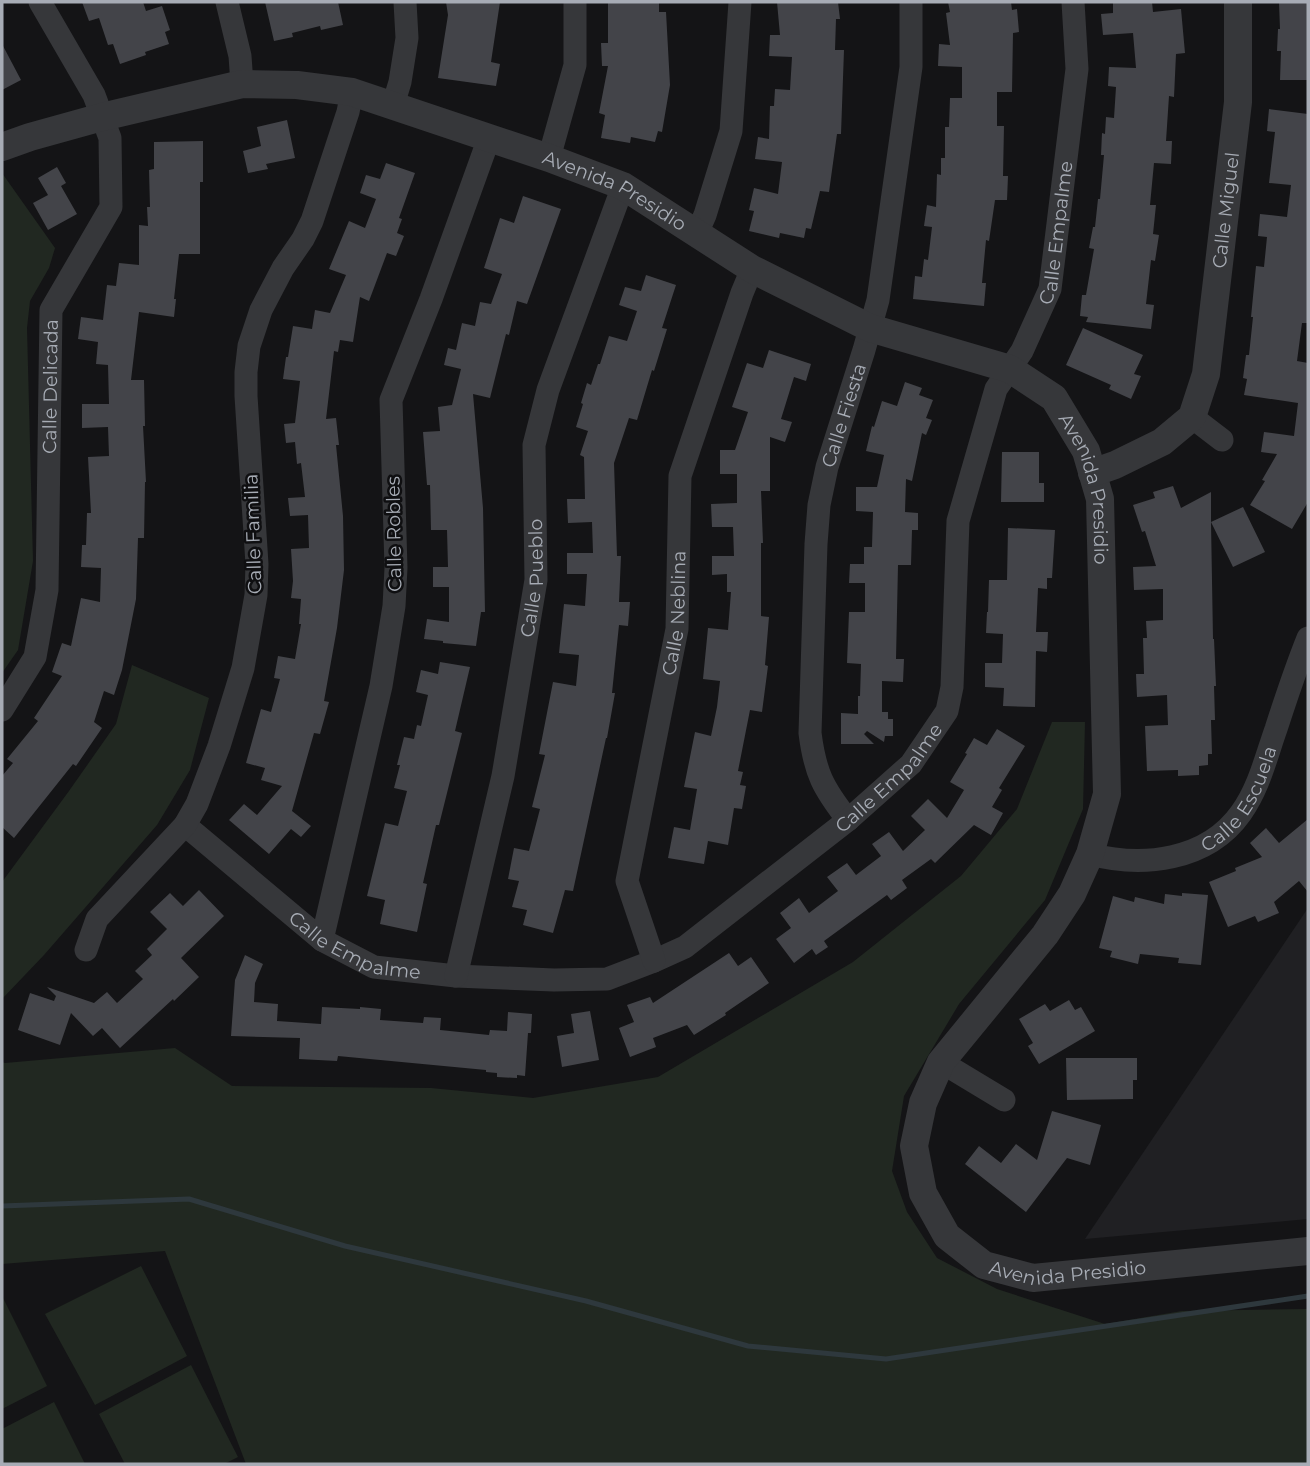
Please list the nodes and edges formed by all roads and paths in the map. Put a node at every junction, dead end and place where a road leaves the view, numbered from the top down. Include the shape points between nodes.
1 (40, 2) edge
2 (227, 2) edge
3 (405, 2) edge
4 (575, 2) edge
5 (740, 2) edge
6 (911, 2) edge
7 (1073, 2) edge
8 (1238, 2) edge
9 (242, 85) junction
10 (352, 93) junction
11 (393, 105) junction
12 (102, 117) junction
13 (489, 138) junction
14 (2, 147) edge
15 (549, 158) junction
16 (622, 187) junction
17 (697, 233) junction
18 (752, 269) junction
19 (870, 328) junction
20 (1010, 369) junction
21 (1192, 417) junction
22 (1222, 440) dead end
23 (1092, 473) junction
24 (1308, 638) edge
25 (2, 710) edge
26 (848, 820) junction
27 (185, 825) junction
28 (1090, 854) junction
29 (322, 940) junction
30 (86, 950) dead end
31 (653, 961) junction
32 (456, 976) junction
33 (941, 1062) junction
34 (1004, 1100) dead end
35 (1308, 1251) edge

1 - 12 street, Calle Delicada
2 - 9 street
3 - 11 street via 407,38
4 - 15 street via 575,65
5 - 17 street via 732,131
6 - 19 street, Calle Fiesta via 911,67 878,300
7 - 20 street, Calle Empalme via 1077,69 1050,289
8 - 21 street, Calle Miguel via 1238,102 1206,374
9 - 10 street, Avenida Presidio via 297,85
9 - 12 street, Avenida Presidio
10 - 11 street, Avenida Presidio
10 - 27 street, Calle Familia via 313,221 261,310 249,346 246,396 256,595 243,668 219,746
11 - 13 street, Avenida Presidio
12 - 14 street, Avenida Presidio
12 - 25 street, Calle Delicada via 110,138 111,207 51,310 47,590 35,657
13 - 15 street, Avenida Presidio
13 - 29 street, Calle Robles via 391,400 394,606 381,686
15 - 16 street, Avenida Presidio
16 - 17 street, Avenida Presidio
16 - 32 street, Calle Pueblo via 548,390 534,445 536,580 503,776
17 - 18 street, Avenida Presidio
18 - 19 street, Avenida Presidio
18 - 31 street, Calle Neblina via 680,476 677,629 627,881
19 - 20 street, Avenida Presidio
19 - 26 street, Calle Fiesta via 827,467 818,505 816,544 813,760 822,784
20 - 23 street, Avenida Presidio via 1055,398 1086,451
20 - 26 street, Calle Empalme via 996,389 958,521 952,687 947,711 911,764
21 - 22 street
21 - 23 street via 1162,442
23 - 28 street, Avenida Presidio via 1100,499 1107,794
24 - 28 street, Calle Escuela via 1261,774 1230,827 1196,849 1170,857 1112,860
26 - 31 street, Calle Empalme via 685,947
27 - 29 street, Calle Empalme
27 - 30 street, Calle Familia via 97,919
28 - 33 street, Avenida Presidio via 1072,894 1045,935
29 - 32 street, Calle Empalme via 374,967
31 - 32 street, Calle Empalme via 607,979
33 - 34 street
33 - 35 street, Avenida Presidio via 923,1103 914,1146 923,1193 947,1236 984,1265 1033,1278

